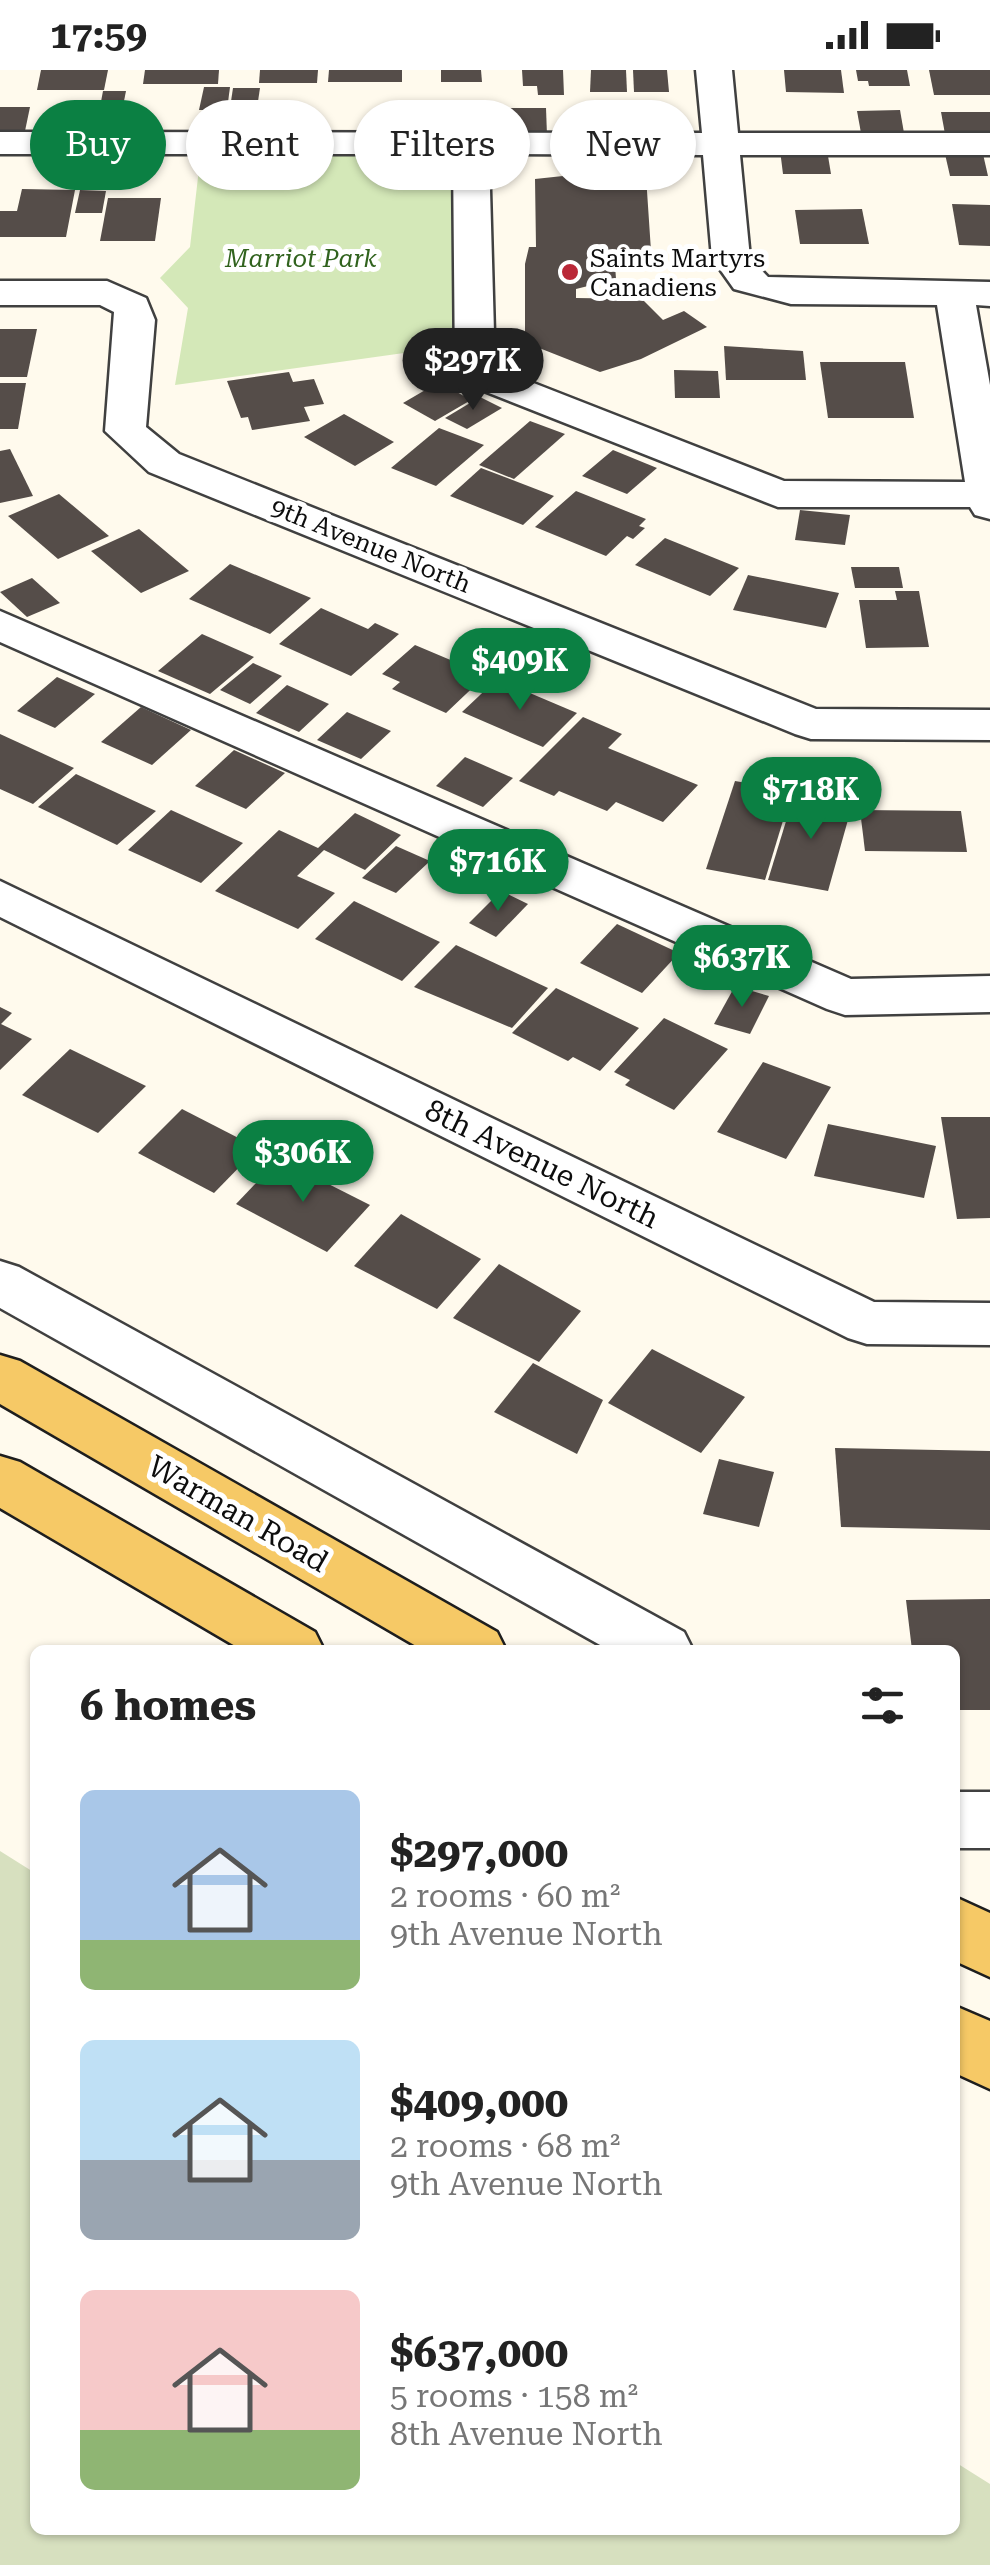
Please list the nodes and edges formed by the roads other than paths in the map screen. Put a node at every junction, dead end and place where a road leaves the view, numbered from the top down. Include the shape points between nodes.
1 (714, 70) edge
2 (0, 143) edge
3 (990, 144) edge
4 (354, 145) edge
5 (530, 145) edge
6 (721, 145) junction
7 (472, 190) edge
8 (0, 293) edge
9 (972, 294) edge
10 (989, 498) edge
11 (0, 625) edge
12 (990, 725) edge
13 (0, 896) edge
14 (990, 994) edge
15 (0, 1282) edge
16 (990, 1324) edge
17 (0, 1377) edge
18 (0, 1479) edge
19 (285, 1645) edge
20 (467, 1645) edge
21 (654, 1645) edge
22 (960, 1930) edge
23 (990, 1947) edge
24 (960, 2039) edge
25 (990, 2057) edge

1 - 6 street
2 - 4 street
3 - 6 street
5 - 6 street
6 - 9 street via 731,258 738,276 759,289
7 - 10 street via 475,374 778,494
8 - 12 street, 9th Avenue North via 107,293 132,306 124,431 164,463 811,724
9 - 10 street
11 - 14 street via 845,998
13 - 16 street, 8th Avenue North via 867,1323
15 - 21 street
17 - 20 main road, Warman Road
18 - 19 main road
22 - 23 main road
24 - 25 main road

